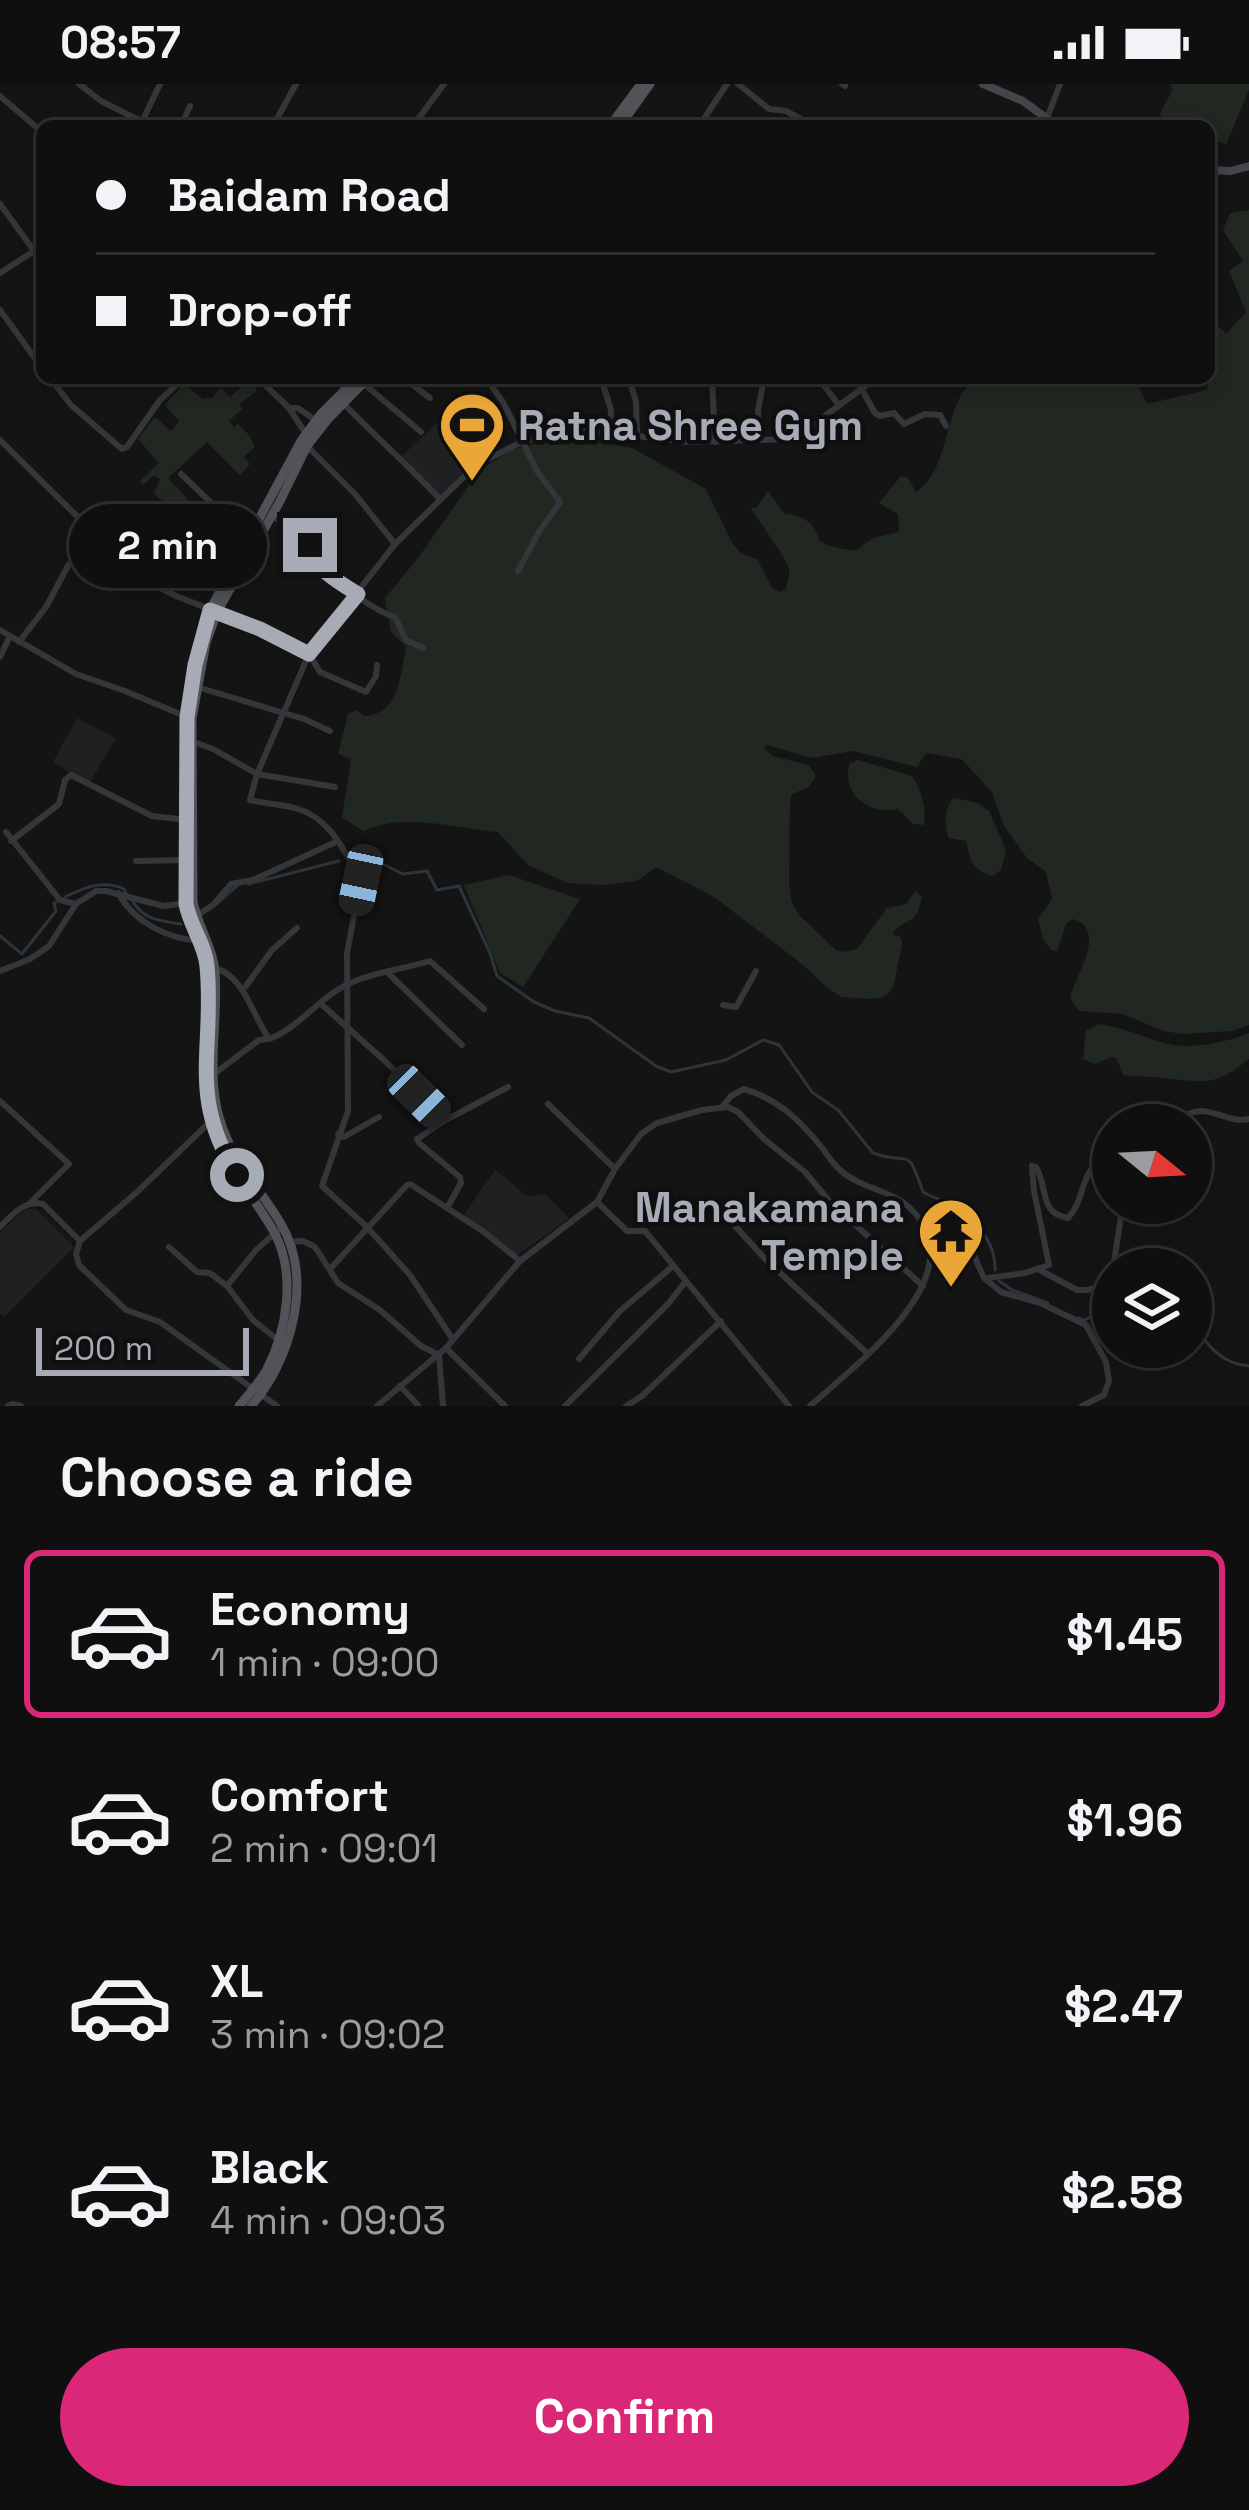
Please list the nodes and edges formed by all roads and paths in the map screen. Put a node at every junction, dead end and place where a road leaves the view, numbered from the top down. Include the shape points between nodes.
1 (79, 84) edge
2 (160, 84) edge
3 (296, 84) edge
4 (445, 84) edge
5 (641, 84) edge
6 (650, 84) edge
7 (727, 84) edge
8 (738, 84) edge
9 (983, 84) edge
10 (1060, 84) edge
11 (0, 96) edge
12 (190, 106) dead end
13 (1048, 118) junction
14 (135, 120) edge
15 (144, 120) edge
16 (184, 120) edge
17 (276, 120) edge
18 (418, 120) edge
19 (614, 120) edge
20 (624, 120) edge
21 (703, 120) edge
22 (804, 120) edge
23 (1050, 120) edge
24 (36, 127) edge
25 (1249, 166) edge
26 (1215, 170) edge
27 (0, 204) edge
28 (36, 245) edge
29 (36, 252) edge
30 (0, 273) edge
31 (0, 310) edge
32 (36, 360) edge
33 (55, 384) edge
34 (177, 384) edge
35 (264, 384) edge
36 (359, 384) edge
37 (360, 384) edge
38 (368, 384) edge
39 (412, 384) edge
40 (491, 384) edge
41 (603, 384) edge
42 (631, 384) edge
43 (712, 384) edge
44 (763, 384) edge
45 (823, 384) edge
46 (867, 384) edge
47 (861, 388) junction
48 (430, 398) dead end
49 (343, 403) junction
50 (839, 405) junction
51 (289, 408) junction
52 (319, 423) junction
53 (946, 426) dead end
54 (421, 431) dead end
55 (610, 433) junction
56 (637, 436) junction
57 (0, 440) edge
58 (308, 440) junction
59 (759, 440) junction
60 (521, 442) junction
61 (715, 442) junction
62 (182, 474) dead end
63 (440, 500) junction
64 (271, 515) junction
65 (249, 538) junction
66 (395, 544) junction
67 (113, 551) junction
68 (518, 571) dead end
69 (358, 594) junction
70 (214, 611) junction
71 (0, 630) edge
72 (10, 636) junction
73 (20, 642) junction
74 (423, 648) dead end
75 (309, 654) junction
76 (0, 657) edge
77 (377, 665) dead end
78 (197, 687) junction
79 (284, 713) junction
80 (189, 718) junction
81 (330, 730) dead end
82 (191, 741) junction
83 (256, 774) junction
84 (335, 787) dead end
85 (188, 820) junction
86 (5, 832) dead end
87 (11, 841) junction
88 (338, 842) junction
89 (186, 860) junction
90 (136, 861) dead end
91 (118, 893) junction
92 (189, 903) junction
93 (76, 904) junction
94 (196, 916) junction
95 (297, 928) dead end
96 (199, 941) junction
97 (215, 968) junction
98 (1, 969) edge
99 (756, 971) dead end
100 (388, 973) junction
101 (347, 985) junction
102 (242, 990) junction
103 (319, 1003) junction
104 (723, 1005) dead end
105 (484, 1009) dead end
106 (347, 1028) junction
107 (269, 1039) junction
108 (462, 1045) dead end
109 (214, 1074) junction
110 (508, 1087) dead end
111 (0, 1100) edge
112 (548, 1104) dead end
113 (722, 1107) junction
114 (1212, 1113) edge
115 (379, 1117) dead end
116 (1249, 1119) edge
117 (211, 1121) junction
118 (444, 1121) junction
119 (338, 1134) junction
120 (615, 1168) junction
121 (1092, 1168) edge
122 (31, 1202) junction
123 (597, 1202) junction
124 (447, 1208) junction
125 (726, 1216) dead end
126 (0, 1227) edge
127 (367, 1228) junction
128 (279, 1230) junction
129 (80, 1241) junction
130 (289, 1242) junction
131 (170, 1246) dead end
132 (931, 1252) junction
133 (520, 1261) junction
134 (673, 1266) junction
135 (330, 1269) junction
136 (1038, 1269) junction
137 (984, 1278) junction
138 (686, 1281) junction
139 (227, 1286) junction
140 (923, 1286) junction
141 (1092, 1289) edge
142 (721, 1321) junction
143 (452, 1338) junction
144 (278, 1340) junction
145 (443, 1352) junction
146 (867, 1353) junction
147 (579, 1359) dead end
148 (400, 1385) junction
149 (257, 1392) junction
150 (418, 1405) edge
151 (8, 1406) edge
152 (20, 1406) edge
153 (239, 1406) edge
154 (251, 1406) edge
155 (277, 1406) edge
156 (377, 1406) edge
157 (443, 1406) edge
158 (505, 1406) edge
159 (565, 1406) edge
160 (626, 1406) edge
161 (790, 1406) edge
162 (810, 1406) edge
163 (1082, 1406) edge

1 - 14 street
2 - 15 street
3 - 17 street
4 - 18 street
5 - 19 main road
6 - 20 main road
7 - 21 street
8 - 22 street via 769,110
9 - 13 main road
10 - 13 street
11 - 24 street
12 - 16 street
13 - 23 main road
25 - 26 main road
27 - 28 street
29 - 30 street
31 - 32 street
33 - 34 street via 122,449
35 - 51 street
36 - 52 main road
37 - 49 main road
38 - 54 street
39 - 48 street
40 - 60 street
41 - 55 street
42 - 56 street
43 - 61 street
44 - 59 street
45 - 50 street
46 - 47 street
47 - 50 street
47 - 53 street via 880,416 894,413 904,424 931,413
49 - 52 main road
49 - 63 street
50 - 59 street via 794,439
51 - 52 street
51 - 58 street
52 - 58 main road
55 - 56 street
55 - 60 street
56 - 61 street
57 - 67 street
58 - 64 main road
58 - 65 main road
58 - 66 street
59 - 61 street
60 - 63 street via 475,466
60 - 68 street via 560,502
62 - 65 street
63 - 66 street
64 - 69 street
64 - 70 main road
65 - 70 main road
66 - 69 street
67 - 70 street via 155,585
67 - 73 street via 102,573 69,564
69 - 74 street
69 - 75 street
70 - 75 street
70 - 78 main road
70 - 80 main road via 195,665
71 - 72 street
72 - 73 street
72 - 76 street
73 - 80 street via 76,674
75 - 77 street via 320,672 366,692
75 - 79 street
78 - 79 street
78 - 80 main road
79 - 81 street
79 - 83 street
80 - 82 main road
80 - 85 main road
82 - 83 street
82 - 92 main road
83 - 84 street
83 - 88 street via 250,800 312,814
85 - 87 street via 152,817 70,775 59,804
85 - 89 main road
86 - 87 street
87 - 93 street via 60,899
88 - 94 street via 236,881
88 - 101 street via 361,880
89 - 90 street
89 - 92 main road
91 - 92 street via 163,906
91 - 93 street via 96,891
91 - 96 street via 134,916
92 - 94 main road
92 - 96 main road
93 - 98 street via 50,946
94 - 97 main road
95 - 102 street
96 - 117 main road via 207,969
97 - 102 street
97 - 109 main road
99 - 104 street via 736,1007
100 - 101 street
100 - 105 street via 430,961
100 - 108 street
101 - 103 street
101 - 106 street
102 - 107 street
103 - 106 street
103 - 107 street
106 - 118 street
106 - 119 street via 347,1111
107 - 109 street
109 - 128 main road via 225,1133
110 - 118 street
111 - 122 street via 69,1164
112 - 120 street
113 - 120 street via 657,1123
113 - 132 street via 744,1089 764,1094 842,1173 913,1210
113 - 140 street via 738,1112
114 - 116 street
115 - 119 street
117 - 128 main road via 224,1154
117 - 129 street
118 - 124 street via 417,1139 460,1178
119 - 127 street via 322,1186
120 - 123 street
121 - 136 street via 1068,1217 1049,1210 1032,1166 1050,1262
122 - 126 street
122 - 129 street
123 - 133 street
123 - 134 street via 627,1231 645,1232
124 - 127 street via 406,1185
124 - 133 street
125 - 146 street
127 - 135 street
127 - 143 street
128 - 130 main road
128 - 139 street
128 - 144 main road via 286,1290
129 - 149 street via 80,1265 127,1310 160,1322
130 - 135 street via 315,1247
130 - 149 main road via 294,1314 283,1356
131 - 139 street via 196,1272
132 - 137 street via 943,1244 972,1251
132 - 140 street
133 - 143 street
134 - 138 street
134 - 147 street
135 - 145 street via 421,1346
136 - 137 street
136 - 141 street
137 - 163 street via 1086,1325 1109,1381 1104,1395
138 - 142 street
138 - 159 street
139 - 144 street
140 - 146 street
142 - 160 street
142 - 161 street
143 - 145 street
144 - 149 main road
145 - 148 street
145 - 157 street
145 - 158 street
146 - 162 street
148 - 150 street
148 - 156 street
149 - 153 main road
149 - 154 main road
149 - 155 street
151 - 152 street

